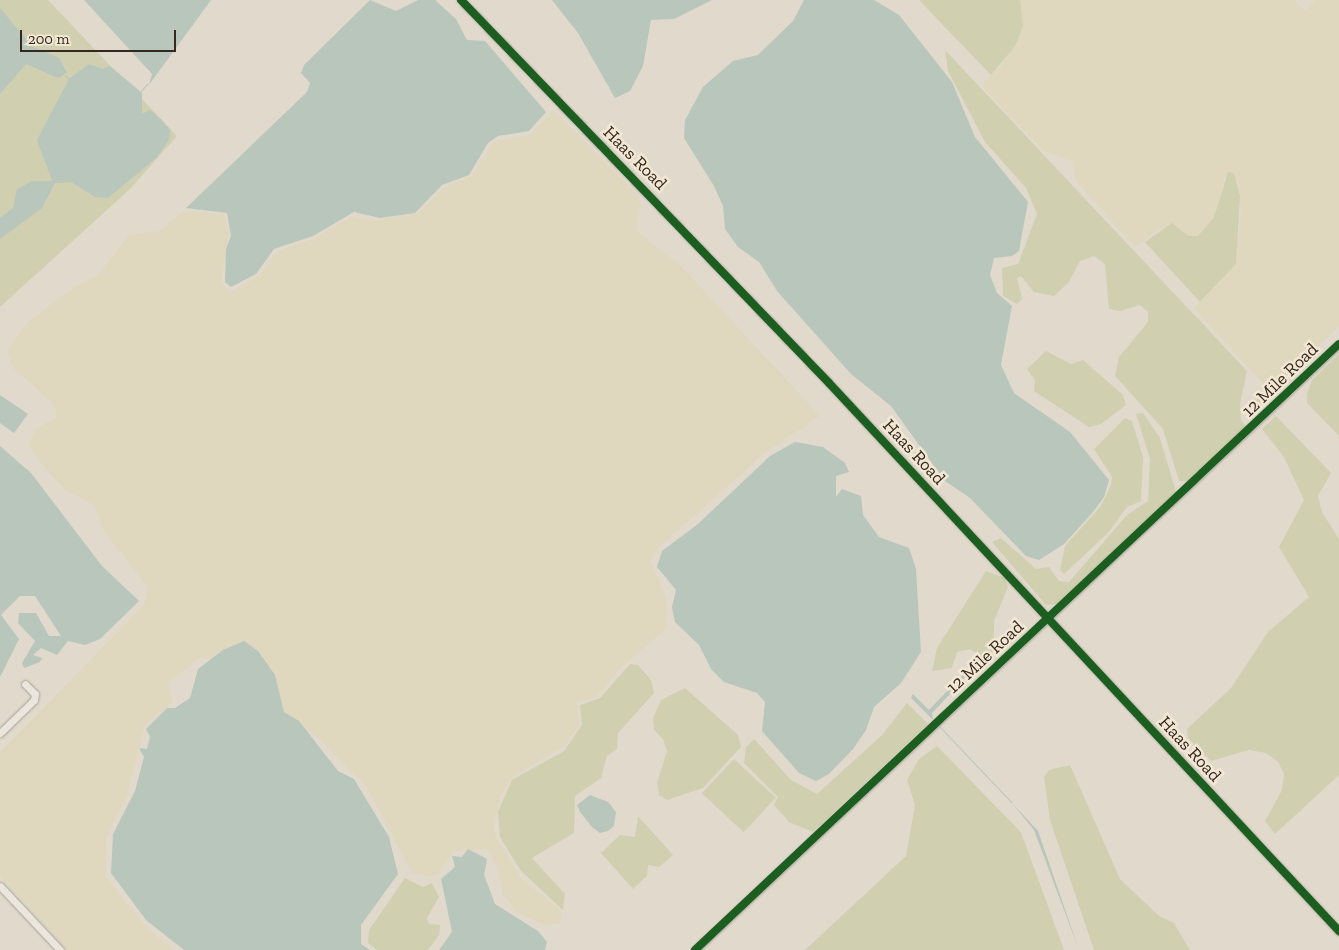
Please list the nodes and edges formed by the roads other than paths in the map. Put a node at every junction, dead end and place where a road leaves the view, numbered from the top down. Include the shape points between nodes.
1 (461, 0) edge
2 (1339, 344) edge
3 (1049, 618) junction
4 (25, 684) dead end
5 (0, 733) edge
6 (0, 886) edge
7 (1339, 931) edge
8 (60, 950) edge
9 (695, 950) edge

1 - 3 street, Haas Road
2 - 3 street, 12 Mile Road
3 - 7 street, Haas Road
3 - 9 street, 12 Mile Road
4 - 5 street via 35,694 34,700
6 - 8 street

